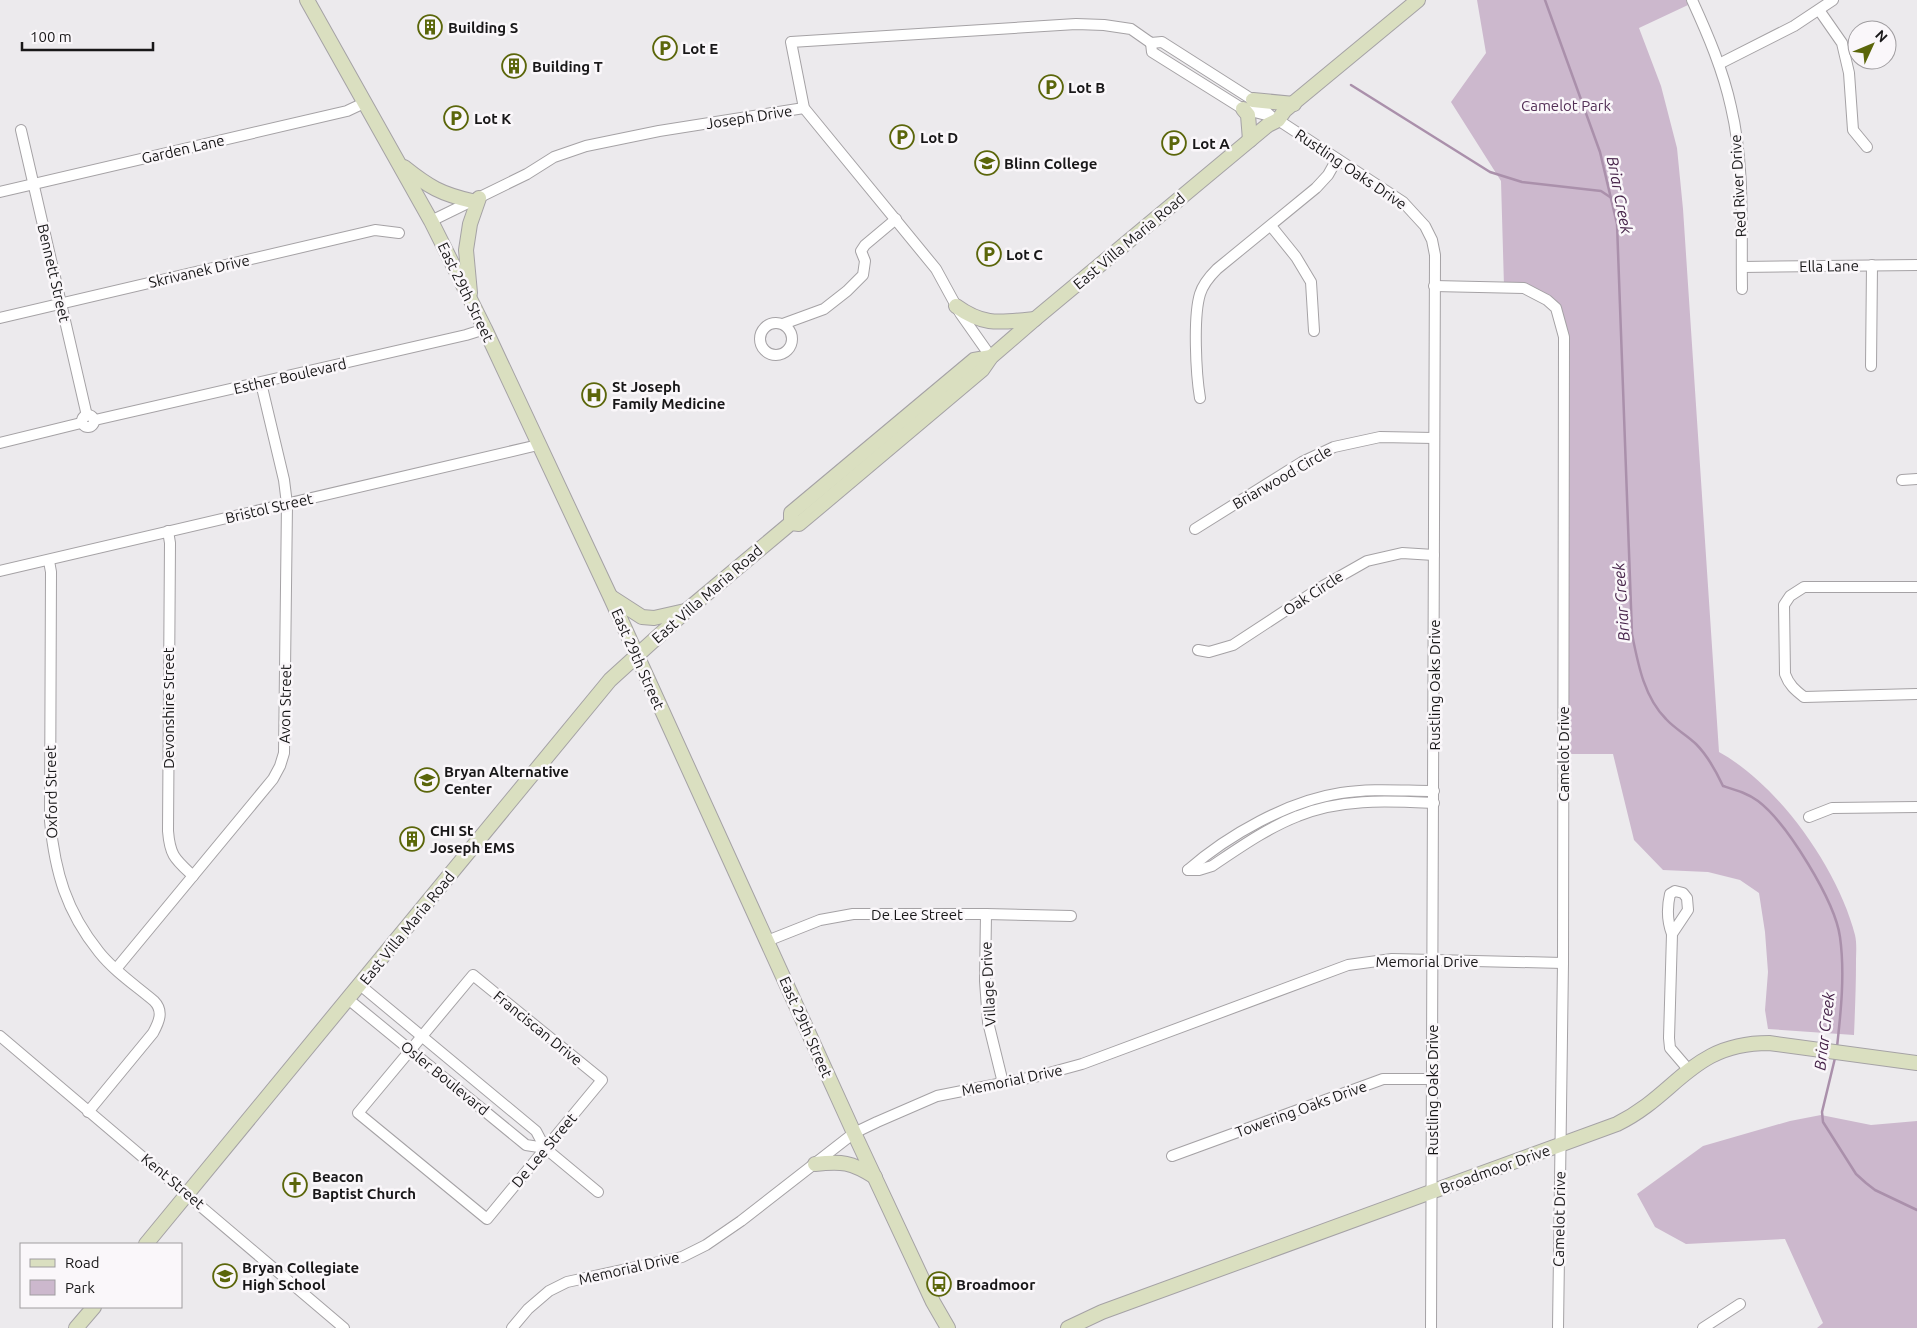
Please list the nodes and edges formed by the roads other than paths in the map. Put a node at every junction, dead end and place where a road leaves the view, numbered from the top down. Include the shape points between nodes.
1 (307, 0) edge
2 (1418, 0) edge
3 (1692, 0) edge
4 (1833, 0) edge
5 (1819, 10) junction
6 (1719, 64) junction
7 (364, 103) junction
8 (1248, 104) junction
9 (804, 108) junction
10 (1279, 116) junction
11 (21, 130) dead end
12 (1250, 140) junction
13 (1867, 147) dead end
14 (1337, 159) junction
15 (397, 161) junction
16 (34, 184) junction
17 (0, 192) edge
18 (475, 199) junction
19 (896, 219) junction
20 (431, 221) junction
21 (1271, 226) junction
22 (399, 233) dead end
23 (1872, 265) junction
24 (1917, 265) edge
25 (1742, 267) junction
26 (1434, 286) junction
27 (1742, 290) dead end
28 (471, 301) junction
29 (61, 303) junction
30 (956, 306) junction
31 (0, 318) edge
32 (1035, 319) junction
33 (783, 324) dead end
34 (485, 329) junction
35 (1314, 330) dead end
36 (991, 357) junction
37 (1871, 366) dead end
38 (261, 383) junction
39 (1200, 398) dead end
40 (88, 420) junction
41 (1434, 438) junction
42 (0, 443) edge
43 (538, 444) junction
44 (1917, 479) edge
45 (1902, 480) dead end
46 (287, 504) junction
47 (1195, 528) dead end
48 (168, 531) junction
49 (1434, 555) junction
50 (49, 561) junction
51 (0, 571) edge
52 (1917, 587) edge
53 (610, 596) junction
54 (686, 611) junction
55 (1198, 650) dead end
56 (636, 655) junction
57 (1917, 694) edge
58 (1434, 791) junction
59 (1434, 803) junction
60 (1917, 807) edge
61 (1809, 817) dead end
62 (1281, 818) junction
63 (192, 876) junction
64 (986, 914) junction
65 (1070, 916) dead end
66 (1672, 934) dead end
67 (767, 941) junction
68 (1433, 960) junction
69 (1563, 963) junction
70 (116, 969) junction
71 (360, 985) junction
72 (348, 998) junction
73 (0, 1036) edge
74 (422, 1037) junction
75 (410, 1050) junction
76 (1917, 1063) edge
77 (1688, 1069) junction
78 (1432, 1079) junction
79 (602, 1080) joint
80 (1003, 1082) junction
81 (88, 1112) junction
82 (854, 1133) junction
83 (1560, 1145) junction
84 (545, 1148) junction
85 (1172, 1156) dead end
86 (815, 1164) junction
87 (875, 1178) junction
88 (598, 1192) dead end
89 (1432, 1192) junction
90 (188, 1194) junction
91 (147, 1243) edge
92 (1740, 1304) dead end
93 (93, 1308) edge
94 (76, 1328) edge
95 (344, 1328) edge
96 (512, 1328) edge
97 (948, 1328) edge
98 (1068, 1328) edge
99 (1431, 1328) edge
100 (1558, 1328) edge
101 (1703, 1328) edge

1 - 7 main road, East 29th Street
2 - 10 main road, East Villa Maria Road
3 - 6 street, Red River Drive
4 - 5 street
5 - 6 street
5 - 13 street via 1842,43 1853,130
6 - 25 street, Red River Drive via 1732,108 1740,165
7 - 15 main road, East 29th Street
7 - 16 street, Garden Lane via 347,110
8 - 9 street, Rustling Oaks Drive via 1162,42 1151,43 1131,29 1076,24 791,42
8 - 10 main road
8 - 10 street, Rustling Oaks Drive
8 - 12 main road
9 - 18 street, Joseph Drive via 586,146 554,157
9 - 19 street, Joseph Drive
10 - 12 main road, East Villa Maria Road
10 - 14 street, Rustling Oaks Drive
11 - 16 street, Bennett Street
12 - 32 main road, East Villa Maria Road
14 - 21 street via 1316,188
14 - 26 street, Rustling Oaks Drive via 1403,202 1425,226 1435,255
15 - 18 main road via 427,185 447,195
15 - 20 main road, East 29th Street
16 - 17 street, Garden Lane
16 - 29 street, Bennett Street
18 - 20 street, Joseph Drive
18 - 28 main road via 466,250
19 - 30 street, Joseph Drive via 936,270
19 - 33 street via 865,245 861,251 865,261 863,275 847,291 824,309
20 - 28 main road, East 29th Street
21 - 35 street via 1311,282
21 - 39 street via 1217,269 1200,293 1197,381
22 - 29 street, Skrivanek Drive via 375,230
23 - 24 street, Ella Lane
23 - 25 street, Ella Lane
23 - 37 street
25 - 27 street, Red River Drive
26 - 41 street, Rustling Oaks Drive
26 - 69 street, Camelot Drive via 1524,288 1556,308 1564,337
28 - 34 main road, East 29th Street
29 - 31 street, Skrivanek Drive
29 - 40 street, Bennett Street
30 - 32 main road via 984,321
30 - 36 street, Joseph Drive
32 - 36 main road, East Villa Maria Road
34 - 38 street, Esther Boulevard
34 - 43 main road, East 29th Street
36 - 54 main road, East Villa Maria Road via 974,360 791,513 791,523
38 - 40 street, Esther Boulevard
38 - 46 street, Avon Street
40 - 42 street, Esther Boulevard
41 - 47 street, Briarwood Circle via 1368,438 1334,447 1302,462
41 - 49 street, Rustling Oaks Drive
43 - 46 street, Bristol Street
43 - 53 main road, East 29th Street
44 - 45 street
46 - 48 street, Bristol Street
46 - 63 street, Avon Street via 284,753 273,779
48 - 50 street, Bristol Street
48 - 63 street, Devonshire Street via 169,847 172,855
49 - 55 street, Oak Circle via 1402,553 1367,561 1233,645 1209,652
49 - 58 street, Rustling Oaks Drive
50 - 51 street, Bristol Street
50 - 70 street, Oxford Street via 50,821 54,857 70,908 99,953
52 - 57 street via 1804,587 1790,596 1784,605 1785,674 1789,683 1804,697
53 - 54 main road via 642,617 654,618
53 - 56 main road, East 29th Street
54 - 56 main road, East Villa Maria Road
56 - 67 main road, East 29th Street
56 - 71 main road, East Villa Maria Road via 610,680
58 - 59 street, Rustling Oaks Drive
58 - 62 street via 1340,793 1315,799
59 - 62 street via 1339,804
59 - 68 street, Rustling Oaks Drive
60 - 61 street via 1832,808
62 - 62 street via 1261,822 1207,854 1188,870 1212,866
63 - 70 street, Avon Street
64 - 65 street, De Lee Street
64 - 67 street, De Lee Street via 853,914 820,920
64 - 80 street, Village Drive via 988,1022
66 - 77 street via 1670,1048
67 - 82 main road, East 29th Street
68 - 69 street, Memorial Drive
68 - 78 street, Rustling Oaks Drive
68 - 80 street, Memorial Drive via 1392,959 1348,965 1082,1064
69 - 83 street, Camelot Drive
70 - 81 street, Oxford Street via 159,1006 159,1023
71 - 72 main road, East Villa Maria Road
71 - 74 street, Osler Boulevard
72 - 75 street, Osler Boulevard
72 - 90 main road, East Villa Maria Road
73 - 81 street, Kent Street
74 - 75 street
74 - 79 street, Franciscan Drive via 473,975
74 - 84 street, Osler Boulevard via 536,1131
75 - 84 street, Osler Boulevard via 526,1145
75 - 84 street, De Lee Street via 358,1113 487,1219
76 - 77 main road, Broadmoor Drive via 1753,1043 1723,1050
77 - 83 main road, Broadmoor Drive via 1634,1114 1617,1124
78 - 85 street, Towering Oaks Drive via 1383,1079
78 - 89 street, Rustling Oaks Drive
79 - 84 street, De Lee Street
80 - 82 street, Memorial Drive via 937,1096
81 - 90 street, Kent Street
82 - 86 street, Memorial Drive
82 - 87 main road, East 29th Street
83 - 89 main road, Broadmoor Drive
83 - 100 street, Camelot Drive
84 - 88 street, Osler Boulevard
86 - 87 main road via 836,1162 857,1166
86 - 96 street, Memorial Drive via 706,1245 682,1257 567,1282 549,1291
87 - 97 main road, East 29th Street
89 - 98 main road, Broadmoor Drive via 1102,1312
89 - 99 street, Rustling Oaks Drive
90 - 91 main road, East Villa Maria Road
90 - 95 street, Kent Street
92 - 101 street
93 - 94 main road

